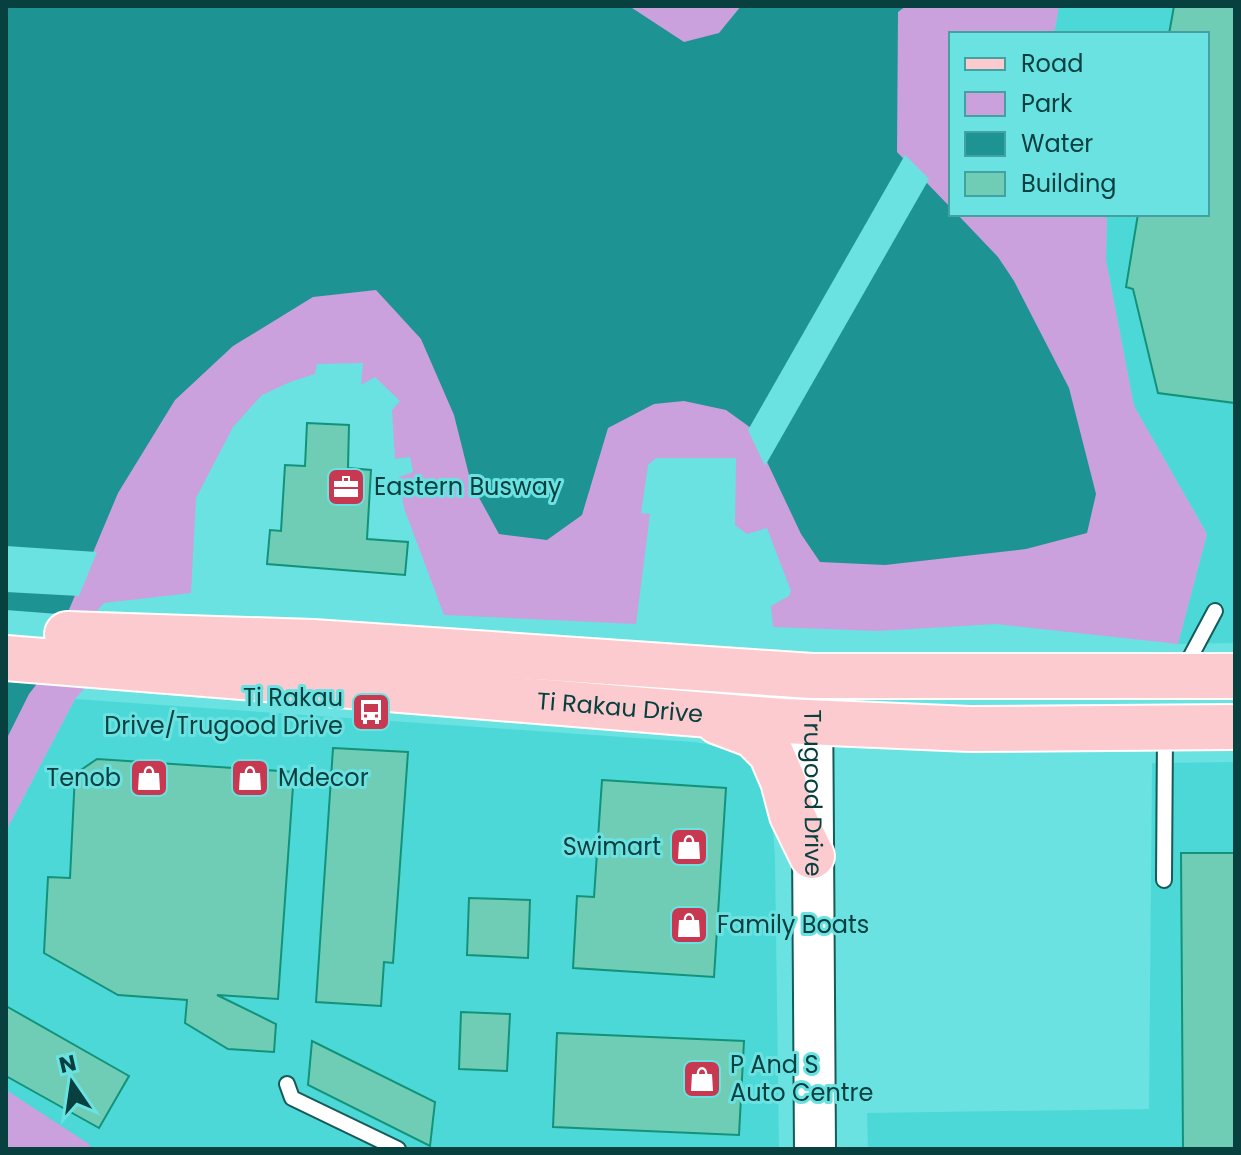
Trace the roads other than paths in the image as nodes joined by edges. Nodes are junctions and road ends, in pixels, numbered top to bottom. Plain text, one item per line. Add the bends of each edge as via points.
1 (1215, 611) dead end
2 (6, 630) edge
3 (90, 649) junction
4 (6, 658) edge
5 (812, 676) junction
6 (1235, 676) edge
7 (1180, 677) junction
8 (704, 716) junction
9 (812, 723) junction
10 (1165, 727) junction
11 (1235, 727) edge
12 (812, 856) junction
13 (1164, 880) dead end
14 (287, 1084) dead end
15 (398, 1149) edge
16 (815, 1149) edge

1 - 7 lane
2 - 3 main road, Ti Rakau Drive
3 - 4 main road, Ti Rakau Drive
3 - 5 main road, Ti Rakau Drive via 313,642
3 - 8 main road, Ti Rakau Drive via 317,685
5 - 7 main road, Ti Rakau Drive
5 - 9 main road, Trugood Drive
6 - 7 main road, Ti Rakau Drive
8 - 9 main road, Ti Rakau Drive
8 - 12 main road via 753,735 771,753
9 - 10 main road, Ti Rakau Drive via 970,729
9 - 12 main road, Trugood Drive
10 - 11 main road, Ti Rakau Drive
10 - 13 lane
12 - 16 main road, Trugood Drive
14 - 15 lane via 292,1098

